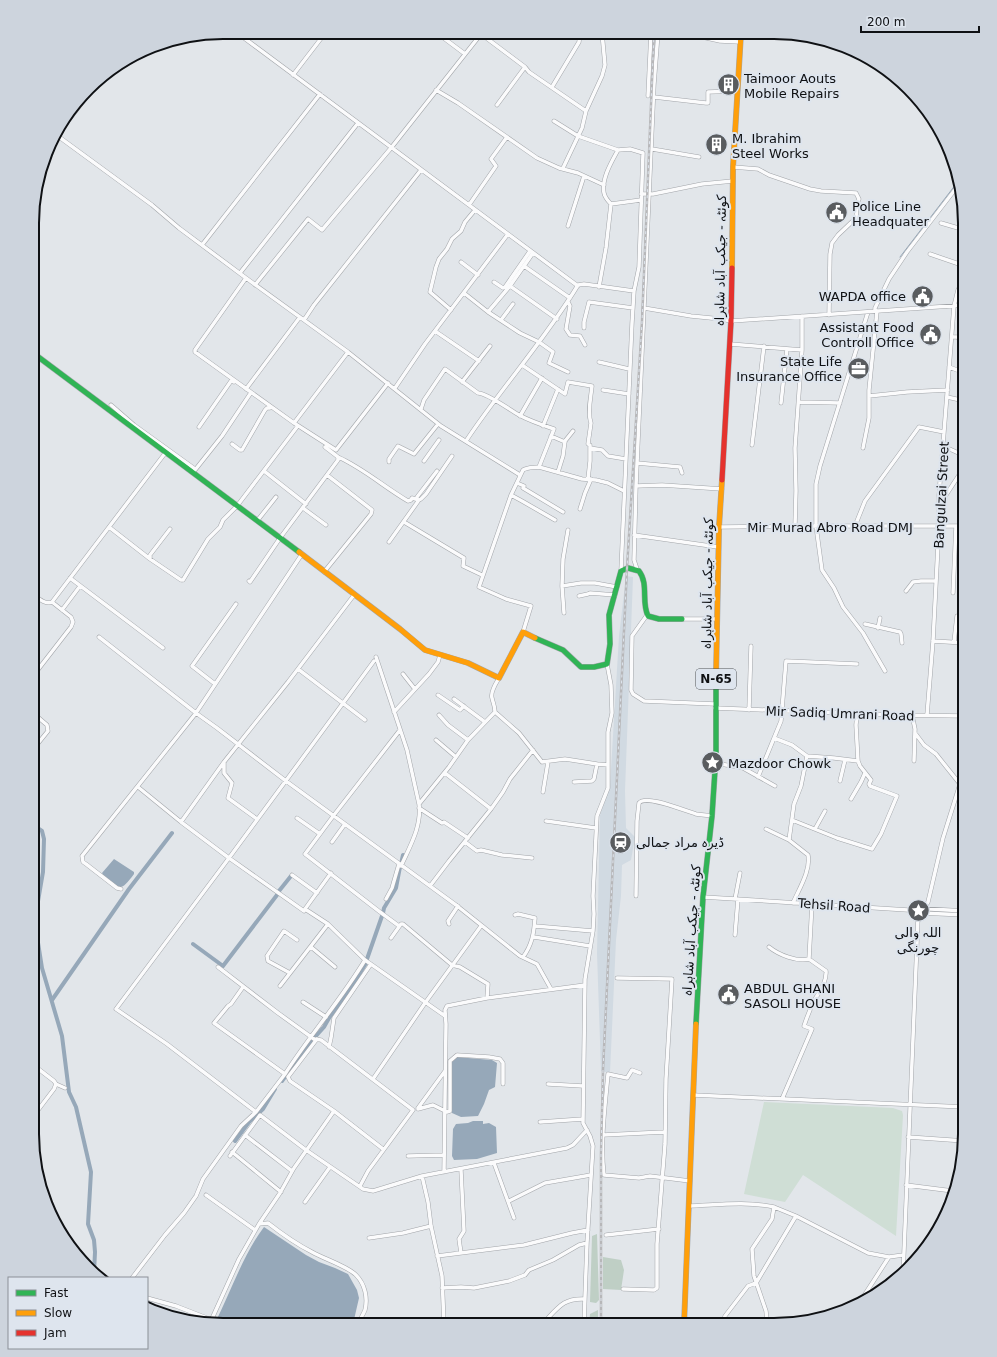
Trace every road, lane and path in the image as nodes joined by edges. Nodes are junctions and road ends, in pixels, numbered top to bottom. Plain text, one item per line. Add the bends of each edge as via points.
1 (246, 39) edge
2 (320, 39) edge
3 (445, 39) edge
4 (478, 39) edge
5 (489, 39) edge
6 (579, 39) edge
7 (603, 39) edge
8 (651, 39) edge
9 (658, 39) edge
10 (711, 39) edge
11 (740, 39) edge
12 (740, 42) junction
13 (465, 54) junction
14 (525, 67) junction
15 (293, 74) junction
16 (552, 87) junction
17 (436, 90) junction
18 (738, 91) junction
19 (320, 94) junction
20 (648, 96) dead end
21 (654, 97) junction
22 (497, 104) dead end
23 (586, 111) junction
24 (554, 120) dead end
25 (358, 123) junction
26 (578, 136) junction
27 (507, 137) junction
28 (60, 139) edge
29 (391, 148) junction
30 (652, 148) junction
31 (618, 150) junction
32 (699, 157) dead end
33 (563, 168) junction
34 (733, 168) junction
35 (421, 170) junction
36 (584, 176) junction
37 (733, 181) junction
38 (604, 185) junction
39 (955, 190) edge
40 (641, 194) junction
41 (650, 194) junction
42 (641, 200) junction
43 (611, 204) junction
44 (469, 205) junction
45 (475, 210) junction
46 (941, 223) dead end
47 (568, 226) dead end
48 (958, 228) edge
49 (508, 234) junction
50 (202, 245) junction
51 (532, 252) junction
52 (930, 254) dead end
53 (461, 262) dead end
54 (958, 264) edge
55 (524, 266) junction
56 (240, 274) junction
57 (478, 275) junction
58 (246, 278) junction
59 (494, 282) dead end
60 (255, 285) junction
61 (510, 286) junction
62 (578, 286) junction
63 (599, 287) junction
64 (958, 290) edge
65 (634, 291) junction
66 (464, 293) junction
67 (569, 300) junction
68 (513, 304) dead end
69 (954, 306) junction
70 (958, 306) edge
71 (633, 308) junction
72 (644, 308) junction
73 (451, 310) junction
74 (876, 311) junction
75 (488, 312) junction
76 (868, 312) junction
77 (829, 315) junction
78 (802, 316) junction
79 (300, 317) junction
80 (556, 319) junction
81 (304, 320) junction
82 (501, 320) junction
83 (731, 321) junction
84 (584, 328) dead end
85 (435, 331) junction
86 (952, 337) junction
87 (958, 338) edge
88 (540, 342) junction
89 (730, 344) junction
90 (490, 346) dead end
91 (585, 346) dead end
92 (764, 346) junction
93 (787, 349) junction
94 (802, 350) junction
95 (348, 352) junction
96 (39, 357) edge
97 (479, 361) junction
98 (599, 362) dead end
99 (522, 365) junction
100 (949, 367) junction
101 (630, 368) junction
102 (958, 370) edge
103 (568, 372) dead end
104 (542, 378) junction
105 (462, 382) junction
106 (388, 383) junction
107 (395, 388) junction
108 (246, 389) junction
109 (558, 389) junction
110 (603, 390) dead end
111 (948, 390) junction
112 (250, 394) junction
113 (629, 394) junction
114 (869, 396) junction
115 (947, 396) junction
116 (958, 398) edge
117 (495, 401) junction
118 (799, 402) junction
119 (781, 403) dead end
120 (840, 403) junction
121 (111, 405) dead end
122 (270, 408) junction
123 (421, 409) junction
124 (520, 416) junction
125 (294, 423) junction
126 (438, 424) junction
127 (543, 426) junction
128 (297, 427) junction
129 (199, 428) dead end
130 (573, 432) dead end
131 (944, 432) junction
132 (552, 436) junction
133 (439, 440) dead end
134 (466, 441) junction
135 (565, 442) junction
136 (232, 444) dead end
137 (752, 445) dead end
138 (943, 446) junction
139 (590, 448) junction
140 (863, 448) dead end
141 (166, 452) junction
142 (958, 452) edge
143 (452, 456) dead end
144 (338, 457) junction
145 (626, 459) junction
146 (424, 461) dead end
147 (389, 462) dead end
148 (637, 462) junction
149 (539, 467) junction
150 (436, 470) dead end
151 (194, 471) junction
152 (264, 471) junction
153 (558, 472) junction
154 (682, 472) dead end
155 (327, 475) junction
156 (520, 475) junction
157 (958, 477) edge
158 (590, 479) junction
159 (517, 483) junction
160 (636, 486) junction
161 (722, 489) junction
162 (624, 491) junction
163 (511, 495) junction
164 (276, 497) dead end
165 (418, 500) junction
166 (939, 502) junction
167 (306, 504) junction
168 (237, 506) junction
169 (303, 508) junction
170 (580, 509) dead end
171 (563, 512) dead end
172 (555, 520) dead end
173 (257, 521) junction
174 (404, 522) junction
175 (109, 526) junction
176 (326, 526) dead end
177 (795, 526) junction
178 (816, 526) junction
179 (855, 526) junction
180 (939, 526) junction
181 (956, 526) joint
182 (719, 527) junction
183 (170, 529) dead end
184 (568, 530) dead end
185 (634, 535) junction
186 (280, 538) junction
187 (389, 542) dead end
188 (719, 547) junction
189 (302, 554) junction
190 (150, 559) junction
191 (637, 569) junction
192 (621, 571) junction
193 (324, 572) junction
194 (482, 575) junction
195 (70, 578) junction
196 (250, 581) dead end
197 (936, 581) junction
198 (80, 586) junction
199 (562, 586) junction
200 (617, 587) junction
201 (906, 591) dead end
202 (953, 594) dead end
203 (354, 595) junction
204 (615, 595) junction
205 (579, 596) dead end
206 (39, 598) edge
207 (52, 602) junction
208 (236, 604) dead end
209 (62, 610) junction
210 (564, 613) dead end
211 (647, 615) junction
212 (957, 616) dead end
213 (880, 618) dead end
214 (682, 619) joint
215 (718, 619) junction
216 (865, 624) dead end
217 (878, 628) junction
218 (522, 632) junction
219 (99, 637) dead end
220 (933, 641) junction
221 (954, 642) junction
222 (958, 642) edge
223 (902, 643) dead end
224 (751, 646) dead end
225 (162, 648) dead end
226 (440, 655) junction
227 (607, 664) junction
228 (857, 664) dead end
229 (39, 668) edge
230 (298, 669) junction
231 (885, 671) dead end
232 (403, 674) dead end
233 (499, 678) junction
234 (215, 684) junction
235 (414, 688) junction
236 (438, 695) dead end
237 (454, 700) dead end
238 (343, 703) junction
239 (464, 706) junction
240 (715, 706) junction
241 (749, 710) junction
242 (781, 711) junction
243 (394, 712) junction
244 (494, 712) junction
245 (196, 713) junction
246 (857, 714) junction
247 (439, 715) dead end
248 (912, 715) junction
249 (926, 715) junction
250 (958, 716) edge
251 (39, 719) edge
252 (365, 720) dead end
253 (485, 722) junction
254 (400, 730) junction
255 (915, 733) junction
256 (774, 738) junction
257 (436, 740) dead end
258 (468, 740) junction
259 (39, 742) edge
260 (239, 744) junction
261 (533, 750) junction
262 (807, 756) junction
263 (456, 757) junction
264 (845, 760) junction
265 (858, 761) junction
266 (914, 761) dead end
267 (224, 762) junction
268 (548, 762) junction
269 (715, 763) junction
270 (597, 764) junction
271 (608, 765) junction
272 (445, 773) junction
273 (865, 773) junction
274 (758, 777) junction
275 (286, 781) junction
276 (840, 781) dead end
277 (574, 782) dead end
278 (958, 782) edge
279 (775, 786) dead end
280 (138, 787) junction
281 (958, 790) edge
282 (543, 792) dead end
283 (850, 799) dead end
284 (419, 806) junction
285 (491, 809) junction
286 (825, 811) dead end
287 (334, 815) junction
288 (712, 816) junction
289 (297, 818) dead end
290 (257, 819) junction
291 (792, 820) junction
292 (546, 821) dead end
293 (181, 822) junction
294 (346, 824) junction
295 (596, 828) junction
296 (766, 829) dead end
297 (815, 829) junction
298 (320, 834) junction
299 (468, 838) junction
300 (789, 840) junction
301 (332, 842) dead end
302 (465, 842) junction
303 (229, 858) junction
304 (532, 858) dead end
305 (400, 865) junction
306 (331, 873) junction
307 (740, 873) dead end
308 (292, 875) dead end
309 (430, 886) junction
310 (121, 889) dead end
311 (316, 893) junction
312 (636, 896) dead end
313 (703, 896) junction
314 (386, 899) dead end
315 (737, 899) junction
316 (794, 903) junction
317 (812, 904) junction
318 (458, 906) junction
319 (305, 909) junction
320 (923, 909) junction
321 (915, 910) junction
322 (958, 911) edge
323 (922, 913) junction
324 (515, 915) dead end
325 (958, 915) edge
326 (918, 917) junction
327 (328, 924) junction
328 (449, 924) dead end
329 (399, 926) junction
330 (480, 926) junction
331 (535, 926) junction
332 (593, 931) junction
333 (735, 935) dead end
334 (534, 937) junction
335 (391, 938) dead end
336 (297, 940) dead end
337 (590, 946) junction
338 (311, 947) junction
339 (769, 947) dead end
340 (523, 957) junction
341 (809, 959) junction
342 (365, 960) junction
343 (372, 964) junction
344 (452, 965) junction
345 (218, 967) dead end
346 (336, 967) dead end
347 (290, 973) junction
348 (617, 978) dead end
349 (585, 984) junction
350 (280, 986) dead end
351 (243, 987) junction
352 (551, 989) junction
353 (487, 998) junction
354 (303, 1002) dead end
355 (425, 1003) junction
356 (445, 1016) junction
357 (326, 1018) junction
358 (310, 1036) junction
359 (317, 1039) junction
360 (329, 1047) junction
361 (39, 1069) edge
362 (445, 1071) junction
363 (640, 1073) dead end
364 (284, 1074) junction
365 (373, 1079) junction
366 (56, 1084) junction
367 (502, 1084) dead end
368 (548, 1084) dead end
369 (583, 1086) junction
370 (65, 1088) dead end
371 (693, 1094) junction
372 (782, 1099) junction
373 (909, 1104) junction
374 (958, 1107) edge
375 (39, 1108) edge
376 (418, 1109) junction
377 (413, 1110) junction
378 (334, 1111) junction
379 (445, 1111) junction
380 (256, 1112) junction
381 (583, 1119) junction
382 (540, 1122) dead end
383 (587, 1130) junction
384 (664, 1132) junction
385 (245, 1135) junction
386 (603, 1135) junction
387 (908, 1137) junction
388 (958, 1141) edge
389 (383, 1149) junction
390 (306, 1150) junction
391 (444, 1155) junction
392 (408, 1156) dead end
393 (494, 1163) junction
394 (330, 1167) junction
395 (461, 1170) junction
396 (292, 1171) junction
397 (444, 1172) junction
398 (591, 1175) junction
399 (422, 1176) junction
400 (662, 1178) junction
401 (690, 1181) junction
402 (906, 1185) junction
403 (360, 1186) junction
404 (949, 1190) edge
405 (281, 1192) junction
406 (206, 1195) dead end
407 (509, 1201) junction
408 (305, 1202) dead end
409 (689, 1206) junction
410 (774, 1207) junction
411 (796, 1216) junction
412 (514, 1218) dead end
413 (259, 1224) junction
414 (431, 1226) junction
415 (659, 1229) junction
416 (255, 1230) junction
417 (588, 1230) junction
418 (606, 1235) dead end
419 (369, 1238) dead end
420 (587, 1243) junction
421 (461, 1253) junction
422 (903, 1255) junction
423 (437, 1256) junction
424 (889, 1257) junction
425 (903, 1265) edge
426 (133, 1277) edge
427 (756, 1283) junction
428 (442, 1288) junction
429 (623, 1289) dead end
430 (866, 1293) edge
431 (148, 1298) edge
432 (585, 1299) junction
433 (197, 1316) edge
434 (213, 1318) edge
435 (361, 1318) edge
436 (444, 1318) edge
437 (548, 1318) dead end
438 (584, 1318) edge
439 (684, 1318) edge
440 (725, 1318) edge
441 (767, 1318) edge

1 - 15 street
2 - 15 street
3 - 13 street
4 - 13 street
5 - 14 street
6 - 16 street
7 - 23 street via 605,65
8 - 20 street
9 - 21 street
10 - 12 street
11 - 12 main road, کوئٹہ - جیکب آباد شاہراہ / N-65
12 - 18 main road, کوئٹہ - جیکب آباد شاہراہ / N-65
13 - 17 street
14 - 16 street
14 - 22 street
15 - 19 street
16 - 23 street
17 - 27 street
17 - 29 street
18 - 21 street via 708,92 708,103
18 - 34 main road, کوئٹہ - جیکب آباد شاہراہ / N-65
19 - 25 street
19 - 50 street
21 - 30 street
23 - 26 street
24 - 26 street
25 - 29 street
25 - 56 street
26 - 31 street
26 - 33 street
27 - 33 street via 537,158
27 - 44 street via 491,159 496,166
28 - 50 street via 152,204
29 - 35 street
29 - 60 street via 322,230 308,220
30 - 32 street
30 - 41 street
31 - 38 street
31 - 40 street via 630,149 643,153
33 - 36 street
34 - 37 main road, کوئٹہ - جیکب آباد شاہراہ / N-65
34 - 77 street via 758,169 769,175 821,191 856,194 859,199 856,218 834,239 830,254
35 - 44 street
35 - 81 street
36 - 38 street
36 - 47 street
37 - 41 street
37 - 83 main road, کوئٹہ - جیکب آباد شاہراہ / N-65
38 - 43 street via 603,192
39 - 74 street via 889,279 875,308
40 - 41 street
40 - 42 street
41 - 72 street
42 - 43 street
42 - 65 street via 639,267
43 - 63 street
44 - 45 street
45 - 49 street
45 - 73 street via 439,260 430,292
46 - 48 street
49 - 51 street
49 - 57 street
50 - 56 street
51 - 55 street
51 - 59 street via 505,287 500,287
51 - 62 street
52 - 54 street
53 - 57 street
55 - 61 street
55 - 67 street
56 - 58 street
57 - 66 street
58 - 60 street
58 - 108 street via 195,351
60 - 79 street
61 - 75 street
61 - 80 street
62 - 63 street via 584,284
62 - 67 street
63 - 65 street
64 - 69 street, Bangulzai Street
65 - 71 street
66 - 73 street
66 - 75 street
67 - 80 street
67 - 91 street via 566,329 570,335 580,336
68 - 82 street
69 - 70 street
69 - 74 street
69 - 86 street, Bangulzai Street
71 - 84 street via 589,302
71 - 101 street
72 - 83 street
72 - 148 street
73 - 85 street
74 - 76 street
74 - 114 street
75 - 82 street
76 - 77 street
76 - 120 street
77 - 78 street
78 - 83 street
78 - 94 street
79 - 81 street
79 - 108 street
80 - 88 street
81 - 95 street
82 - 88 street
83 - 89 main road, کوئٹہ - جیکب آباد شاہراہ / N-65
85 - 97 street
85 - 107 street
86 - 87 street
86 - 100 street, Bangulzai Street
88 - 99 street
88 - 103 street via 553,352 549,362
89 - 92 street
89 - 161 main road, کوئٹہ - جیکب آباد شاہراہ / N-65
90 - 97 street
92 - 93 street
92 - 137 street
93 - 94 street
93 - 119 street
94 - 118 street
95 - 106 street
95 - 125 street
96 - 141 main road
97 - 105 street
98 - 101 street
99 - 104 street
99 - 117 street
100 - 102 street
100 - 111 street, Bangulzai Street
101 - 113 street
104 - 109 street
104 - 124 street
105 - 117 street
105 - 123 street via 445,370 424,400
106 - 107 street
106 - 125 street via 336,450
107 - 123 street
108 - 125 street
109 - 127 street
109 - 139 street via 565,394 568,382 592,386 588,444
110 - 113 street
111 - 114 street
111 - 115 street, Bangulzai Street
112 - 122 street
112 - 129 street via 232,380
112 - 151 street via 222,436
113 - 145 street
114 - 140 street via 869,418
115 - 116 street
115 - 131 street, Bangulzai Street
117 - 124 street
117 - 134 street
118 - 120 street
118 - 177 street via 795,448
120 - 178 street via 816,484
121 - 151 street
122 - 128 street
122 - 136 street via 267,408 242,450
123 - 126 street
124 - 127 street
126 - 134 street
126 - 147 street via 414,454 398,446
127 - 132 street via 554,429
128 - 144 street
128 - 152 street
130 - 135 street
131 - 138 street, Bangulzai Street
131 - 179 street via 919,428 865,501
132 - 135 street
132 - 149 street
133 - 146 street
134 - 156 street
135 - 153 street
138 - 142 street
138 - 166 street, Bangulzai Street
139 - 145 street via 602,450 608,456
139 - 158 street
141 - 151 main road
141 - 175 street
143 - 165 street via 426,494
144 - 155 street
144 - 165 street via 408,501 412,498
145 - 162 street
148 - 154 street via 680,467
148 - 160 street
149 - 153 street
149 - 156 street via 526,468
150 - 165 street via 417,497
151 - 168 main road
152 - 167 street
152 - 168 street
153 - 158 street
155 - 167 street
155 - 193 street via 372,510
156 - 159 street
157 - 166 street
158 - 162 street via 608,483
158 - 170 street
159 - 163 street
159 - 171 street
160 - 161 street
160 - 185 street
161 - 182 main road, کوئٹہ - جیکب آباد شاہراہ / N-65
162 - 192 street
163 - 172 street
163 - 194 street
164 - 173 street
165 - 174 street
166 - 180 street, Bangulzai Street
167 - 169 street
168 - 173 main road
168 - 190 street via 208,539 183,580
169 - 176 street
169 - 186 street
173 - 186 main road
174 - 187 street
174 - 194 street via 464,558 463,566
175 - 190 street
175 - 195 street
177 - 178 street, Mir Murad Abro Road DMJ
177 - 182 street, Mir Murad Abro Road DMJ
178 - 179 street, Mir Murad Abro Road DMJ
178 - 231 street via 822,570
179 - 180 street, Mir Murad Abro Road DMJ
180 - 181 street, Mir Murad Abro Road DMJ
180 - 197 street, Bangulzai Street
181 - 202 street
182 - 188 main road, کوئٹہ - جیکب آباد شاہراہ / N-65
183 - 190 street via 150,555
184 - 199 street
185 - 188 street
185 - 191 street via 634,560
186 - 189 main road
186 - 196 street
188 - 215 main road, کوئٹہ - جیکب آباد شاہراہ / N-65
189 - 193 main road
189 - 234 street
191 - 192 main road via 627,568
191 - 211 main road via 644,578
192 - 200 main road
193 - 203 main road
194 - 218 street via 479,587 506,599 531,606
195 - 198 street
195 - 207 street
197 - 201 street via 913,582
197 - 220 street, Bangulzai Street
198 - 209 street
198 - 225 street
199 - 200 street via 595,583
199 - 210 street
200 - 204 main road
203 - 226 main road via 425,650
203 - 230 street
204 - 205 street via 590,593
204 - 227 main road via 608,620 610,644
206 - 207 street via 44,602
207 - 209 street
208 - 234 street via 192,666
209 - 229 street via 73,622
211 - 214 main road via 650,618
211 - 240 street, Mir Sadiq Umrani Road via 632,636 633,694 644,701
212 - 221 street
213 - 217 street
214 - 215 street
215 - 240 main road, کوئٹہ - جیکب آباد شاہراہ / N-65
216 - 217 street
217 - 223 street via 901,633
218 - 227 main road via 563,650 581,667
218 - 233 main road
219 - 245 street
220 - 221 street
220 - 249 street, Bangulzai Street
221 - 222 street
224 - 241 street
226 - 233 main road via 468,663
226 - 235 street via 429,674
227 - 271 street via 612,713 608,732
228 - 242 street via 786,661
230 - 238 street
230 - 260 street
232 - 235 street
233 - 244 street via 491,694
234 - 245 street
235 - 243 street
236 - 239 street via 460,710
237 - 239 street
238 - 243 street via 375,659
238 - 252 street
238 - 275 street
239 - 253 street
240 - 241 street, Mir Sadiq Umrani Road
240 - 269 main road, کوئٹہ - جیکب آباد شاہراہ / N-65
241 - 242 street, Mir Sadiq Umrani Road
242 - 246 street, Mir Sadiq Umrani Road
242 - 256 street via 781,721
243 - 254 street
244 - 253 street
244 - 261 street via 519,733
245 - 260 street
245 - 280 street
246 - 248 street, Mir Sadiq Umrani Road
246 - 265 street
247 - 258 street
248 - 249 street, Mir Sadiq Umrani Road
248 - 255 street
249 - 250 street, Mir Sadiq Umrani Road
251 - 259 street via 49,728
253 - 258 street
254 - 284 street
254 - 287 street
255 - 266 street
255 - 278 street
256 - 262 street via 792,745
256 - 274 street
257 - 263 street
258 - 263 street
260 - 267 street
260 - 275 street
261 - 268 street via 542,762
261 - 285 street
262 - 264 street
262 - 291 street
263 - 272 street
264 - 265 street
264 - 276 street
265 - 273 street
267 - 290 street via 224,773 232,783 228,798
267 - 293 street
268 - 270 street via 565,759
268 - 282 street
269 - 274 street via 743,768
269 - 288 main road, کوئٹہ - جیکب آباد شاہراہ / N-65
270 - 271 street
270 - 277 street via 592,781
271 - 295 street via 608,788 597,816
272 - 284 street
272 - 285 street
273 - 283 street
273 - 297 street via 871,780 870,786 897,796 872,849
274 - 279 street
275 - 287 street
275 - 290 street
280 - 293 street
280 - 310 street via 82,856 83,862
281 - 320 street via 943,838 928,902
284 - 299 street
284 - 305 street via 420,816 416,832
285 - 299 street
286 - 297 street
287 - 294 street
287 - 298 street
288 - 312 street via 656,802 640,801 637,821
288 - 313 main road, کوئٹہ - جیکب آباد شاہراہ / N-65
289 - 298 street
290 - 303 street
291 - 297 street
291 - 300 street
292 - 295 street
293 - 303 street
294 - 301 street
294 - 305 street
295 - 332 street
296 - 300 street
298 - 306 street via 305,854
299 - 302 street
300 - 316 street via 804,850 809,860
302 - 304 street via 477,851
302 - 309 street
303 - 319 street via 304,911
303 - 380 street via 116,1009 173,1048
305 - 309 street
305 - 314 street
306 - 311 street
306 - 329 street
307 - 315 street
308 - 311 street
309 - 318 street
311 - 319 street
313 - 315 street, Tehsil Road
313 - 371 main road, کوئٹہ - جیکب آباد شاہراہ / N-65
315 - 316 street, Tehsil Road
315 - 333 street
316 - 317 street, Tehsil Road
317 - 321 street, Tehsil Road
317 - 341 street
318 - 328 street via 448,921
318 - 330 street
319 - 327 street
320 - 321 street
320 - 322 street
320 - 323 street
321 - 323 street
321 - 326 street
323 - 325 street
323 - 326 street
324 - 331 street via 535,918
326 - 373 street
327 - 338 street
327 - 342 street
329 - 335 street
329 - 344 street via 403,924
330 - 340 street
330 - 344 street
331 - 332 street
331 - 334 street
332 - 337 street
334 - 337 street
334 - 340 street
336 - 347 street via 284,931 266,956 268,961
337 - 349 street
338 - 346 street
338 - 347 street
339 - 341 street via 794,958
340 - 352 street via 537,964
341 - 372 street via 826,971 826,974 804,1026 812,1029
342 - 343 street
342 - 357 street
343 - 355 street
343 - 360 street via 334,1018
344 - 353 street via 488,984
344 - 355 street
345 - 351 street
347 - 350 street
348 - 384 street via 672,979
349 - 352 street
349 - 369 street
351 - 358 street
351 - 364 street via 214,1023
352 - 353 street
353 - 356 street via 447,1006
354 - 357 street
355 - 356 street
355 - 365 street
356 - 362 street
357 - 358 street
358 - 359 street
358 - 364 street
359 - 360 street
359 - 378 street via 288,1077
360 - 365 street
361 - 366 street
362 - 376 street
362 - 379 street
363 - 386 street via 632,1070 628,1078 608,1074
364 - 380 street
365 - 377 street
366 - 370 street
366 - 375 street
367 - 379 street via 503,1063 500,1059 489,1056 457,1056 450,1061 450,1111
368 - 369 street
369 - 381 street
371 - 372 street
371 - 401 main road, کوئٹہ - جیکب آباد شاہراہ / N-65
372 - 373 street
373 - 374 street
373 - 387 street
376 - 377 street
376 - 379 street via 433,1105
377 - 389 street
378 - 389 street
378 - 390 street
379 - 391 street
380 - 426 street via 241,1126 203,1179 196,1196 184,1213
381 - 382 street
381 - 383 street
383 - 393 street via 567,1148
383 - 398 street via 593,1146
384 - 386 street
384 - 400 street
385 - 390 street via 260,1115
385 - 396 street
385 - 405 street via 231,1154
386 - 400 street via 604,1175
387 - 388 street
387 - 402 street
389 - 403 street
390 - 394 street
390 - 396 street
391 - 392 street
391 - 397 street
393 - 395 street
393 - 407 street
394 - 403 street
394 - 408 street
395 - 397 street
395 - 421 street via 464,1231 459,1239
396 - 405 street
397 - 399 street
398 - 407 street via 546,1183
398 - 417 street
399 - 403 street via 373,1191
399 - 414 street
400 - 401 street
400 - 415 street
401 - 409 main road, کوئٹہ - جیکب آباد شاہراہ / N-65
402 - 404 street
402 - 422 street
405 - 413 street
406 - 416 street
407 - 412 street
409 - 410 street via 740,1203
409 - 439 main road, کوئٹہ - جیکب آباد شاہراہ / N-65
410 - 411 street
410 - 427 street via 772,1219 752,1249
411 - 424 street via 868,1252
411 - 427 street
413 - 416 street
413 - 435 street via 268,1223 288,1238 356,1275 366,1297 365,1310
414 - 419 street
414 - 423 street
415 - 418 street
415 - 429 street via 657,1288
416 - 434 street
417 - 420 street
417 - 421 street via 524,1245
420 - 428 street via 510,1281 474,1288
420 - 432 street
421 - 423 street
422 - 424 street
422 - 425 street
423 - 428 street
424 - 430 street
427 - 440 street via 748,1286
427 - 441 street
428 - 436 street
431 - 433 street via 176,1306
432 - 437 street via 574,1298 564,1302
432 - 438 street

